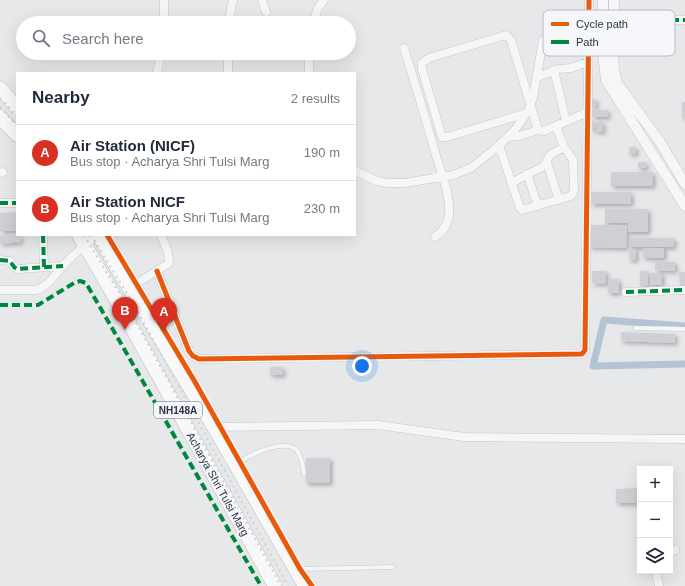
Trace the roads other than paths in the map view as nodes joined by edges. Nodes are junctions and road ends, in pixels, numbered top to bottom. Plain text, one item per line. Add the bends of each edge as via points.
1 (164, 0) edge
2 (233, 0) edge
3 (262, 0) edge
4 (589, 0) edge
5 (614, 0) edge
6 (321, 1) edge
7 (589, 10) edge
8 (614, 10) edge
9 (266, 12) dead end
10 (164, 16) edge
11 (230, 16) edge
12 (315, 16) edge
13 (543, 40) edge
14 (404, 48) dead end
15 (588, 56) edge
16 (603, 56) edge
17 (613, 56) edge
18 (160, 60) edge
19 (228, 60) edge
20 (309, 60) edge
21 (588, 62) junction
22 (554, 70) junction
23 (157, 72) edge
24 (228, 72) edge
25 (309, 72) edge
26 (536, 77) junction
27 (0, 88) edge
28 (16, 107) edge
29 (529, 109) junction
30 (588, 112) junction
31 (0, 117) edge
32 (566, 121) junction
33 (556, 126) junction
34 (538, 130) junction
35 (16, 134) edge
36 (508, 137) junction
37 (499, 145) junction
38 (564, 147) junction
39 (547, 163) junction
40 (356, 171) edge
41 (527, 174) junction
42 (443, 176) junction
43 (511, 183) junction
44 (685, 184) edge
45 (559, 200) junction
46 (0, 203) edge
47 (16, 203) edge
48 (538, 206) junction
49 (685, 206) edge
50 (43, 236) edge
51 (95, 236) edge
52 (99, 236) edge
53 (161, 236) edge
54 (435, 237) dead end
55 (82, 240) edge
56 (0, 260) edge
57 (63, 266) junction
58 (44, 267) junction
59 (157, 271) junction
60 (130, 288) junction
61 (0, 290) edge
62 (685, 290) edge
63 (626, 292) dead end
64 (635, 328) dead end
65 (685, 329) edge
66 (214, 427) junction
67 (685, 439) edge
68 (235, 465) junction
69 (304, 474) dead end
70 (393, 567) dead end
71 (295, 570) junction
72 (657, 574) edge
73 (275, 586) edge
74 (305, 586) edge
75 (659, 586) edge

1 - 10 street
2 - 11 street
3 - 9 street
4 - 7 street
5 - 8 street
6 - 12 street
13 - 26 street
14 - 42 street
15 - 21 street
16 - 49 street via 606,80
17 - 44 street via 617,83 660,142
18 - 23 street
19 - 24 street
20 - 25 street
21 - 22 street
21 - 30 street
22 - 26 street
22 - 32 street
26 - 29 street
27 - 28 highway
29 - 29 street via 442,137 422,64 429,58 506,34 511,40
29 - 34 street
29 - 36 street
30 - 32 street
30 - 59 street via 585,350 582,354 199,359 189,351
31 - 35 highway
32 - 33 street
33 - 34 street via 544,131
33 - 38 street
34 - 36 street
36 - 37 street
37 - 42 street via 471,168
37 - 43 street
38 - 39 street via 550,155
38 - 45 street via 573,160 574,191 572,196
39 - 41 street
39 - 45 street
40 - 42 street via 388,183 416,182
41 - 43 street
41 - 48 street
42 - 54 street via 449,215 445,227
43 - 48 street via 520,208 525,210
45 - 48 street
46 - 47 street
50 - 58 street
51 - 55 street
52 - 60 highway, NH148A
53 - 59 street via 170,258 167,265
55 - 57 street
55 - 73 highway, Acharya Shri Tulsi Marg / NH148A
56 - 58 street via 10,261 17,269
57 - 58 street
57 - 61 street via 42,288
59 - 60 street
60 - 66 highway, NH148A
62 - 63 street
64 - 65 lane
66 - 67 street via 378,425 473,437
66 - 68 highway, NH148A
68 - 69 lane via 267,448 290,447 301,457
68 - 71 highway, NH148A
70 - 71 lane
71 - 74 highway, NH148A
72 - 75 street

